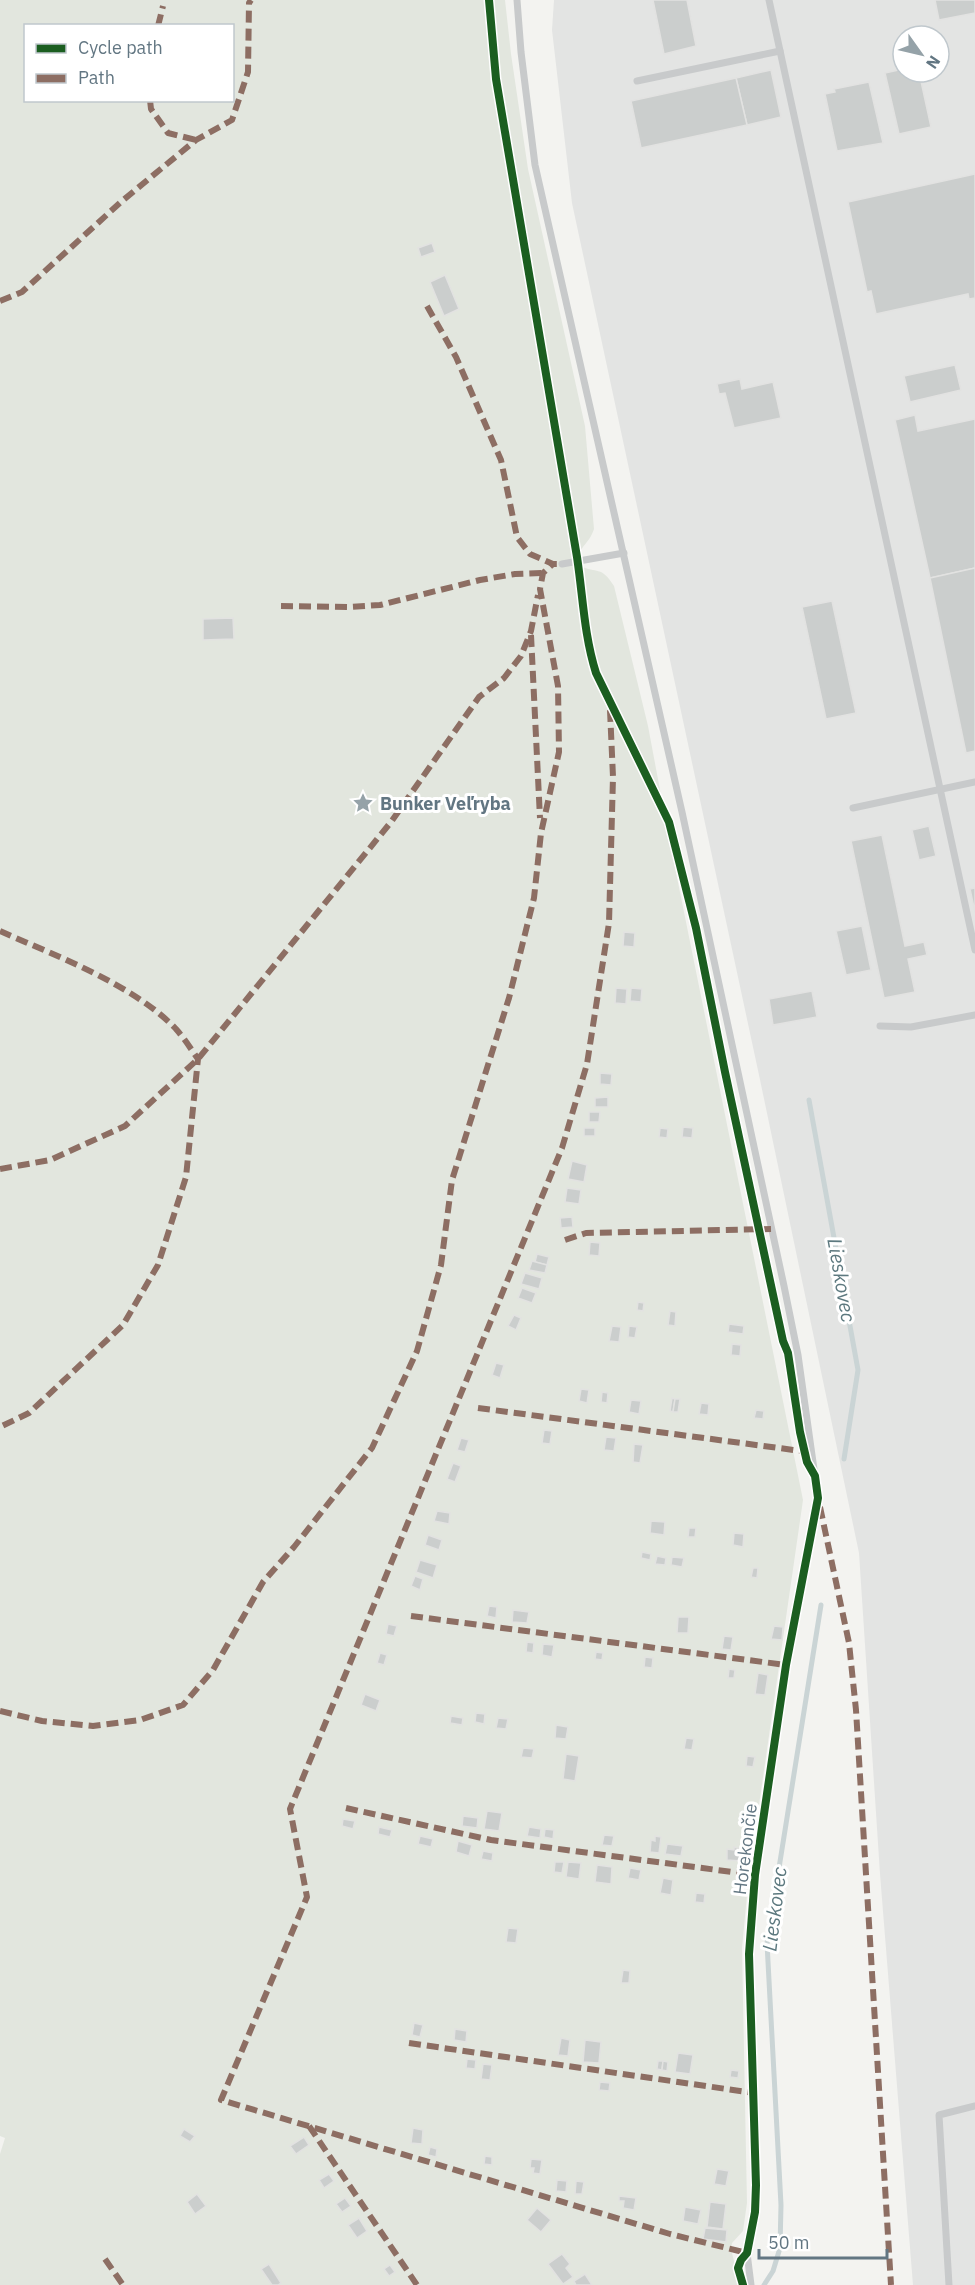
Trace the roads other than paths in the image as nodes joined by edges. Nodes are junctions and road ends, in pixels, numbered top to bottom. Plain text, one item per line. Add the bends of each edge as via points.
1 (517, 0) edge
2 (769, 0) edge
3 (780, 51) junction
4 (637, 81) dead end
5 (624, 553) junction
6 (562, 564) dead end
7 (975, 782) edge
8 (940, 789) junction
9 (853, 808) dead end
10 (975, 950) edge
11 (975, 1015) edge
12 (880, 1026) dead end
13 (975, 2106) edge
14 (751, 2285) edge
15 (949, 2285) edge

1 - 5 lane, Horekončie via 535,165
2 - 3 lane
3 - 4 lane
3 - 8 lane
5 - 6 lane
5 - 14 lane, Horekončie via 798,1354 818,1498 796,1603 755,1875 749,1954 756,2185 747,2253
7 - 8 lane
8 - 9 lane
8 - 10 lane
11 - 12 lane via 911,1027
13 - 15 lane via 939,2115

